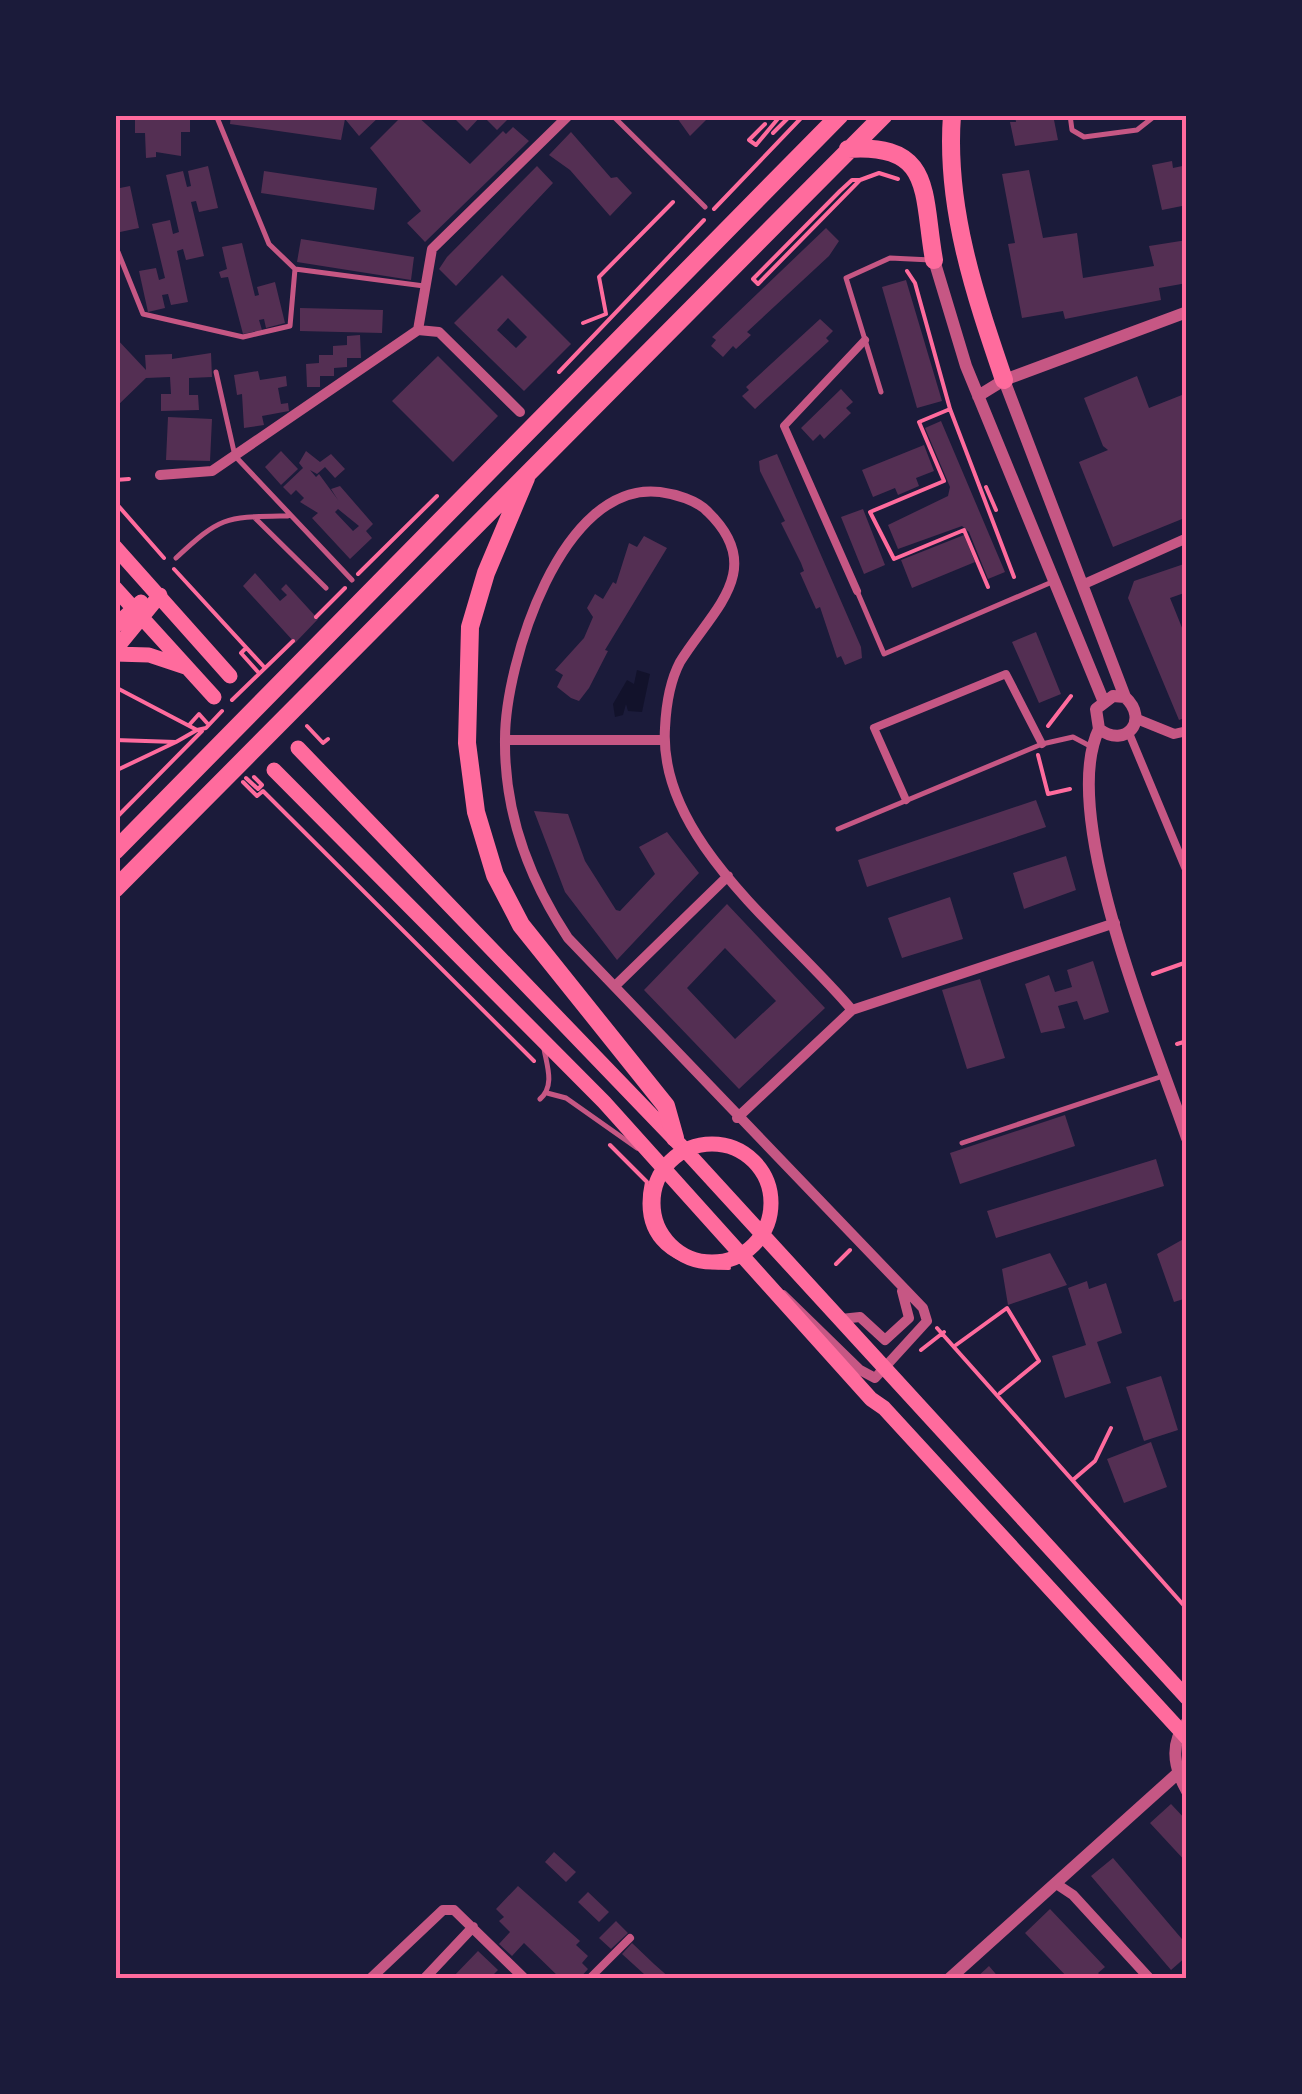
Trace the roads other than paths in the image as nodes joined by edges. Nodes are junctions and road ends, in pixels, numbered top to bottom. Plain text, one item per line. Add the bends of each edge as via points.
1 (216, 115) edge
2 (569, 115) edge
3 (612, 115) edge
4 (840, 115) edge
5 (884, 115) edge
6 (952, 115) edge
7 (1070, 115) edge
8 (1156, 115) edge
9 (848, 149) junction
10 (705, 207) dead end
11 (959, 216) junction
12 (927, 220) junction
13 (118, 252) dead end
14 (934, 260) junction
15 (295, 269) junction
16 (424, 286) junction
17 (1187, 312) edge
18 (418, 330) junction
19 (865, 340) junction
20 (216, 372) dead end
21 (1004, 380) junction
22 (881, 392) dead end
23 (978, 396) junction
24 (520, 412) dead end
25 (235, 456) junction
26 (530, 469) junction
27 (160, 475) dead end
28 (254, 516) junction
29 (290, 516) junction
30 (1187, 538) edge
31 (115, 547) edge
32 (176, 558) dead end
33 (352, 580) dead end
34 (1055, 580) junction
35 (1082, 585) junction
36 (115, 588) edge
37 (326, 588) dead end
38 (857, 591) joint
39 (158, 593) junction
40 (139, 611) junction
41 (115, 626) edge
42 (115, 652) edge
43 (189, 668) junction
44 (230, 676) dead end
45 (214, 698) dead end
46 (1125, 698) junction
47 (1103, 700) junction
48 (1138, 718) junction
49 (1098, 729) junction
50 (1187, 731) edge
51 (1128, 733) junction
52 (504, 740) junction
53 (664, 740) junction
54 (1043, 743) junction
55 (1090, 746) junction
56 (298, 748) dead end
57 (274, 770) dead end
58 (906, 800) junction
59 (838, 830) dead end
60 (115, 851) edge
61 (1187, 872) edge
62 (728, 876) junction
63 (115, 890) edge
64 (1114, 923) junction
65 (616, 986) junction
66 (852, 1010) junction
67 (541, 1036) junction
68 (1166, 1075) junction
69 (547, 1093) junction
70 (540, 1099) dead end
71 (737, 1118) junction
72 (1187, 1138) edge
73 (962, 1143) dead end
74 (680, 1144) junction
75 (660, 1163) junction
76 (762, 1234) junction
77 (742, 1254) junction
78 (763, 1280) junction
79 (902, 1290) junction
80 (841, 1319) junction
81 (886, 1368) junction
82 (1187, 1698) edge
83 (1185, 1730) edge
84 (1177, 1774) junction
85 (1187, 1791) edge
86 (1056, 1883) junction
87 (473, 1927) junction
88 (630, 1938) dead end
89 (370, 1979) edge
90 (424, 1979) edge
91 (525, 1979) edge
92 (590, 1979) edge
93 (949, 1979) edge
94 (1150, 1979) edge

1 - 15 lane via 269,244
2 - 16 street via 432,249
3 - 10 lane
4 - 60 highway
5 - 9 highway
6 - 11 highway
7 - 8 lane via 1072,130 1084,137 1136,130
9 - 12 highway via 883,146 905,156 920,177
9 - 26 highway
11 - 12 highway
11 - 21 highway via 968,268
12 - 14 highway
13 - 15 lane via 143,314 236,337 290,326
14 - 19 lane via 890,258 846,278
14 - 23 street
15 - 16 lane
16 - 18 street
17 - 21 street
18 - 24 street via 440,332
18 - 25 street
19 - 22 lane
19 - 38 street via 784,426
20 - 25 lane
21 - 23 street
21 - 35 street
23 - 34 street
25 - 27 street via 212,470
25 - 29 lane
26 - 63 highway
26 - 74 highway via 470,627 467,743 476,812 495,875 521,924 666,1106
28 - 29 lane
28 - 32 lane via 214,523
28 - 37 lane
29 - 33 lane
30 - 35 street
31 - 39 main road
34 - 38 lane via 884,654
34 - 47 street
35 - 46 street
36 - 40 main road
39 - 40 main road
39 - 44 main road
40 - 41 main road
40 - 42 main road
40 - 43 main road
42 - 43 main road
43 - 45 main road
46 - 47 street
46 - 48 street
47 - 49 street via 1096,709
48 - 50 street via 1174,734
48 - 51 street
49 - 51 street via 1109,737
49 - 55 street
51 - 61 street
52 - 53 street
52 - 53 street via 519,642 548,576 580,531 618,498 653,491 704,507 724,528 734,558 725,602 679,664
52 - 65 street via 526,864 568,938
53 - 62 street via 671,792
54 - 55 lane via 1073,738
54 - 58 lane
54 - 58 street via 1006,674 874,728
55 - 64 street via 1089,812
56 - 74 main road
57 - 67 main road
58 - 59 lane
62 - 65 street
62 - 66 street
64 - 66 street
64 - 68 street
65 - 71 street
66 - 71 street
67 - 69 lane
67 - 75 main road
68 - 72 street
68 - 73 lane
69 - 70 lane
69 - 75 lane via 566,1098
71 - 79 street
74 - 75 main road
74 - 76 main road
74 - 76 main road via 720,1144 754,1162 771,1196
75 - 77 main road
75 - 77 main road via 653,1202 665,1238 696,1260
76 - 77 main road
76 - 80 main road
77 - 78 main road
78 - 81 street via 799,1306 860,1370 875,1378
78 - 83 main road
79 - 80 street via 910,1318 885,1340 860,1317
79 - 81 street via 923,1308 927,1322
80 - 81 main road
81 - 82 main road
83 - 84 street via 1174,1752
84 - 85 street
84 - 86 street
86 - 93 street
86 - 94 street
87 - 89 street via 454,1910 442,1910
87 - 90 street
87 - 91 street
88 - 92 street

